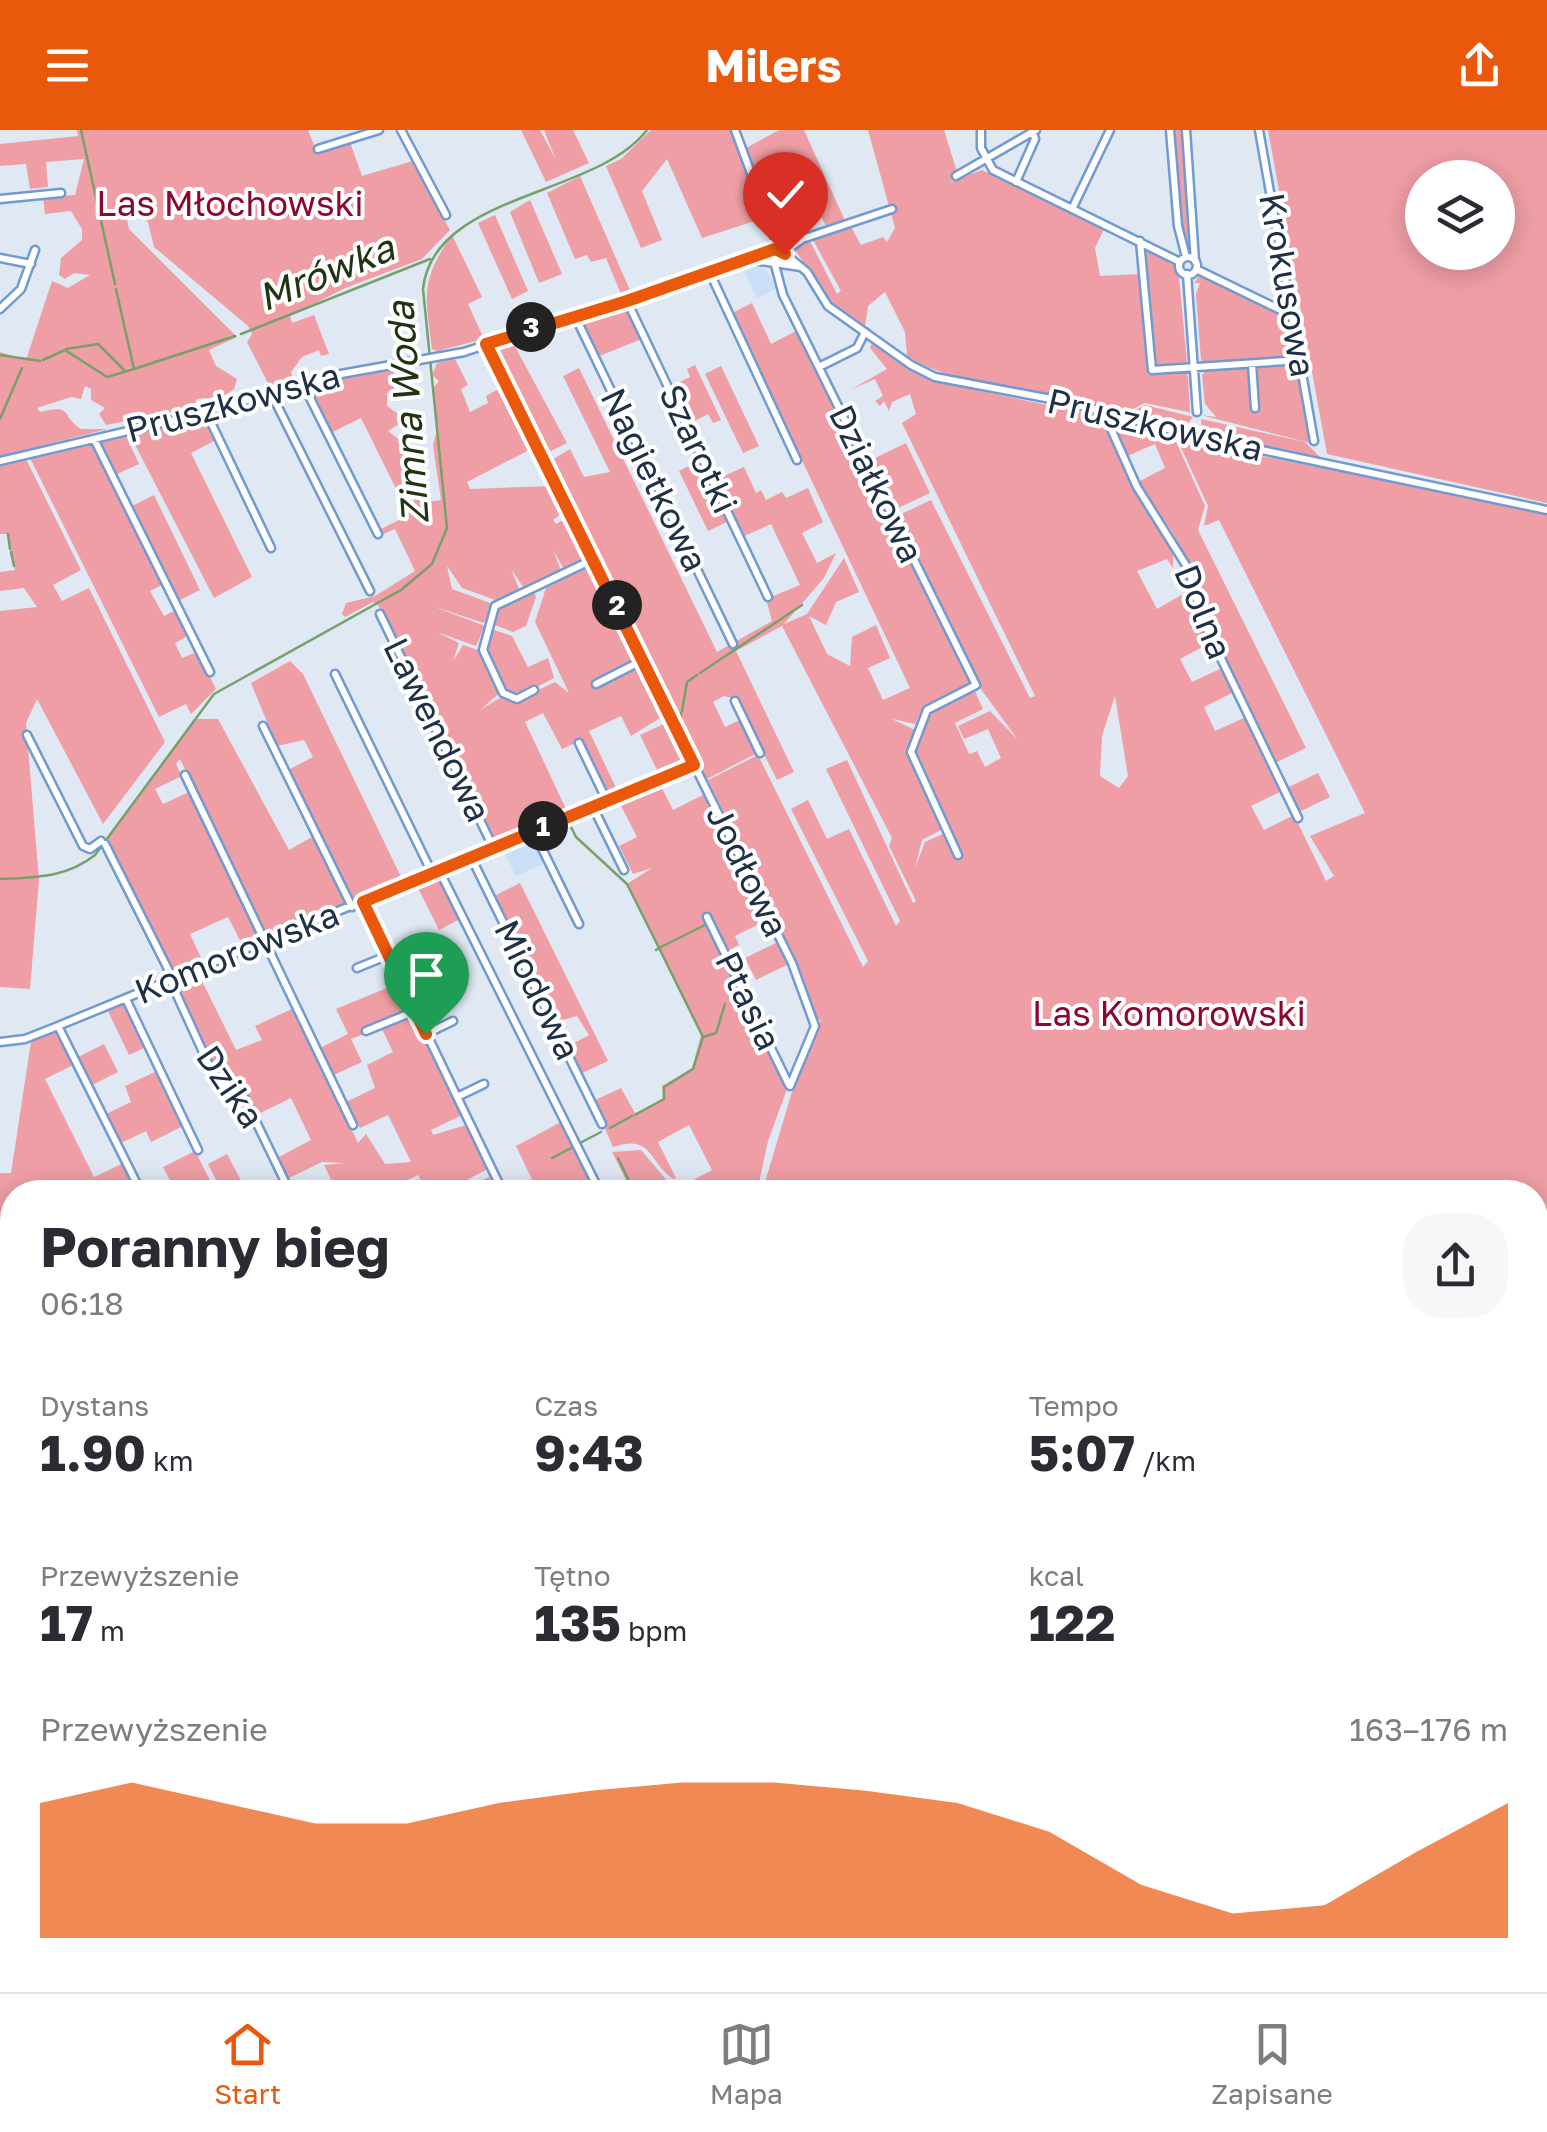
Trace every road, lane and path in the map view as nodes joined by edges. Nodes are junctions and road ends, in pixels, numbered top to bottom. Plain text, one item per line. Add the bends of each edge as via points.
1 (401, 130) edge
2 (736, 130) edge
3 (981, 130) edge
4 (1110, 130) edge
5 (1170, 130) edge
6 (1186, 130) edge
7 (1259, 130) edge
8 (373, 131) edge
9 (1034, 131) edge
10 (318, 149) dead end
11 (986, 159) junction
12 (956, 176) dead end
13 (1016, 182) junction
14 (61, 193) dead end
15 (0, 199) edge
16 (1072, 208) junction
17 (892, 209) dead end
18 (446, 215) dead end
19 (1140, 241) junction
20 (35, 250) dead end
21 (778, 257) junction
22 (0, 258) edge
23 (1183, 259) junction
24 (30, 264) junction
25 (1196, 265) junction
26 (710, 273) junction
27 (1186, 274) junction
28 (627, 301) junction
29 (0, 309) edge
30 (575, 316) junction
31 (1292, 316) junction
32 (864, 332) junction
33 (486, 344) junction
34 (1300, 360) junction
35 (1252, 364) junction
36 (818, 367) junction
37 (1195, 369) junction
38 (303, 384) junction
39 (271, 393) junction
40 (1255, 408) dead end
41 (1103, 411) junction
42 (206, 412) junction
43 (1197, 412) dead end
44 (94, 439) junction
45 (1314, 441) dead end
46 (797, 460) dead end
47 (0, 461) edge
48 (1547, 510) edge
49 (378, 534) dead end
50 (271, 548) dead end
51 (594, 560) junction
52 (370, 592) dead end
53 (768, 597) dead end
54 (380, 614) dead end
55 (733, 644) dead end
56 (644, 660) junction
57 (210, 672) dead end
58 (335, 674) dead end
59 (596, 684) dead end
60 (534, 690) dead end
61 (735, 701) dead end
62 (264, 726) dead end
63 (27, 735) dead end
64 (579, 743) dead end
65 (760, 753) dead end
66 (694, 765) junction
67 (185, 775) dead end
68 (607, 802) junction
69 (593, 807) junction
70 (1298, 818) dead end
71 (532, 830) junction
72 (494, 847) junction
73 (958, 854) dead end
74 (471, 856) junction
75 (624, 870) dead end
76 (436, 871) junction
77 (363, 902) junction
78 (352, 906) junction
79 (707, 917) dead end
80 (579, 924) dead end
81 (265, 942) junction
82 (389, 955) junction
83 (356, 968) dead end
84 (171, 980) junction
85 (126, 999) junction
86 (415, 1011) junction
87 (453, 1021) dead end
88 (58, 1026) junction
89 (366, 1031) dead end
90 (426, 1034) junction
91 (0, 1042) edge
92 (484, 1084) dead end
93 (790, 1086) joint
94 (457, 1097) junction
95 (353, 1124) dead end
96 (602, 1124) dead end
97 (198, 1150) dead end
98 (136, 1180) edge
99 (284, 1180) edge
100 (496, 1180) edge
101 (594, 1180) edge

1 - 18 street
2 - 21 street, Działkowa
3 - 11 street
4 - 16 street
5 - 23 street
6 - 25 street
7 - 31 street, Krokusowa
8 - 10 street
9 - 11 street
9 - 13 street
11 - 12 street
11 - 13 street via 992,170
13 - 16 street
14 - 15 street
16 - 19 street
17 - 21 street via 802,239
19 - 23 street
19 - 37 street via 1150,367
20 - 24 street
21 - 26 street, Pruszkowska
21 - 32 street, Pruszkowska via 801,266 826,305
21 - 36 street, Działkowa via 780,282
22 - 24 street
23 - 25 street
23 - 27 street via 1180,270
24 - 29 street via 21,290
25 - 27 street
25 - 31 street
26 - 28 street, Pruszkowska
26 - 46 street
27 - 37 street
28 - 30 street, Pruszkowska
28 - 53 street, Szarotki
30 - 33 street, Pruszkowska
30 - 55 street, Nagietkowa
31 - 34 street, Krokusowa
32 - 36 street via 857,348
32 - 41 street, Pruszkowska via 935,376
33 - 38 street, Pruszkowska
33 - 51 street, Jodłowa
34 - 35 street
34 - 45 street, Krokusowa
35 - 37 street
35 - 40 street
36 - 73 street, Działkowa via 976,685 927,710 911,754
37 - 43 street
38 - 39 street, Pruszkowska
38 - 49 street
39 - 42 street, Pruszkowska
39 - 52 street
41 - 48 street, Pruszkowska
41 - 70 street, Dolna via 1137,487 1189,570 1201,616
42 - 44 street, Pruszkowska
42 - 50 street
44 - 47 street, Pruszkowska
44 - 57 street
51 - 56 street, Jodłowa
51 - 60 street via 495,606 482,646 496,678 516,699
54 - 72 street, Lawendowa
56 - 59 street
56 - 66 street, Jodłowa
58 - 76 street
61 - 65 street
62 - 78 street
63 - 84 street, Dzika via 83,846 103,843
64 - 68 street
66 - 68 street, Komorowska
66 - 93 street, Jodłowa via 792,962 815,1026
67 - 81 street
68 - 69 street, Komorowska
69 - 71 street, Komorowska
69 - 75 street
71 - 72 street, Komorowska
71 - 80 street
72 - 74 street, Komorowska
74 - 76 street, Komorowska
74 - 96 street, Miodowa
76 - 77 street, Komorowska
76 - 101 street
77 - 78 street, Komorowska
77 - 82 street
78 - 81 street, Komorowska
79 - 93 street, Ptasia
81 - 84 street, Komorowska
81 - 95 street
82 - 83 street
82 - 86 street
84 - 85 street, Komorowska
84 - 99 street, Dzika via 214,1076 243,1095
85 - 88 street, Komorowska
85 - 97 street
86 - 89 street
86 - 90 street
87 - 90 street
88 - 91 street, Komorowska
88 - 98 street
90 - 94 street
92 - 94 street
94 - 100 street

